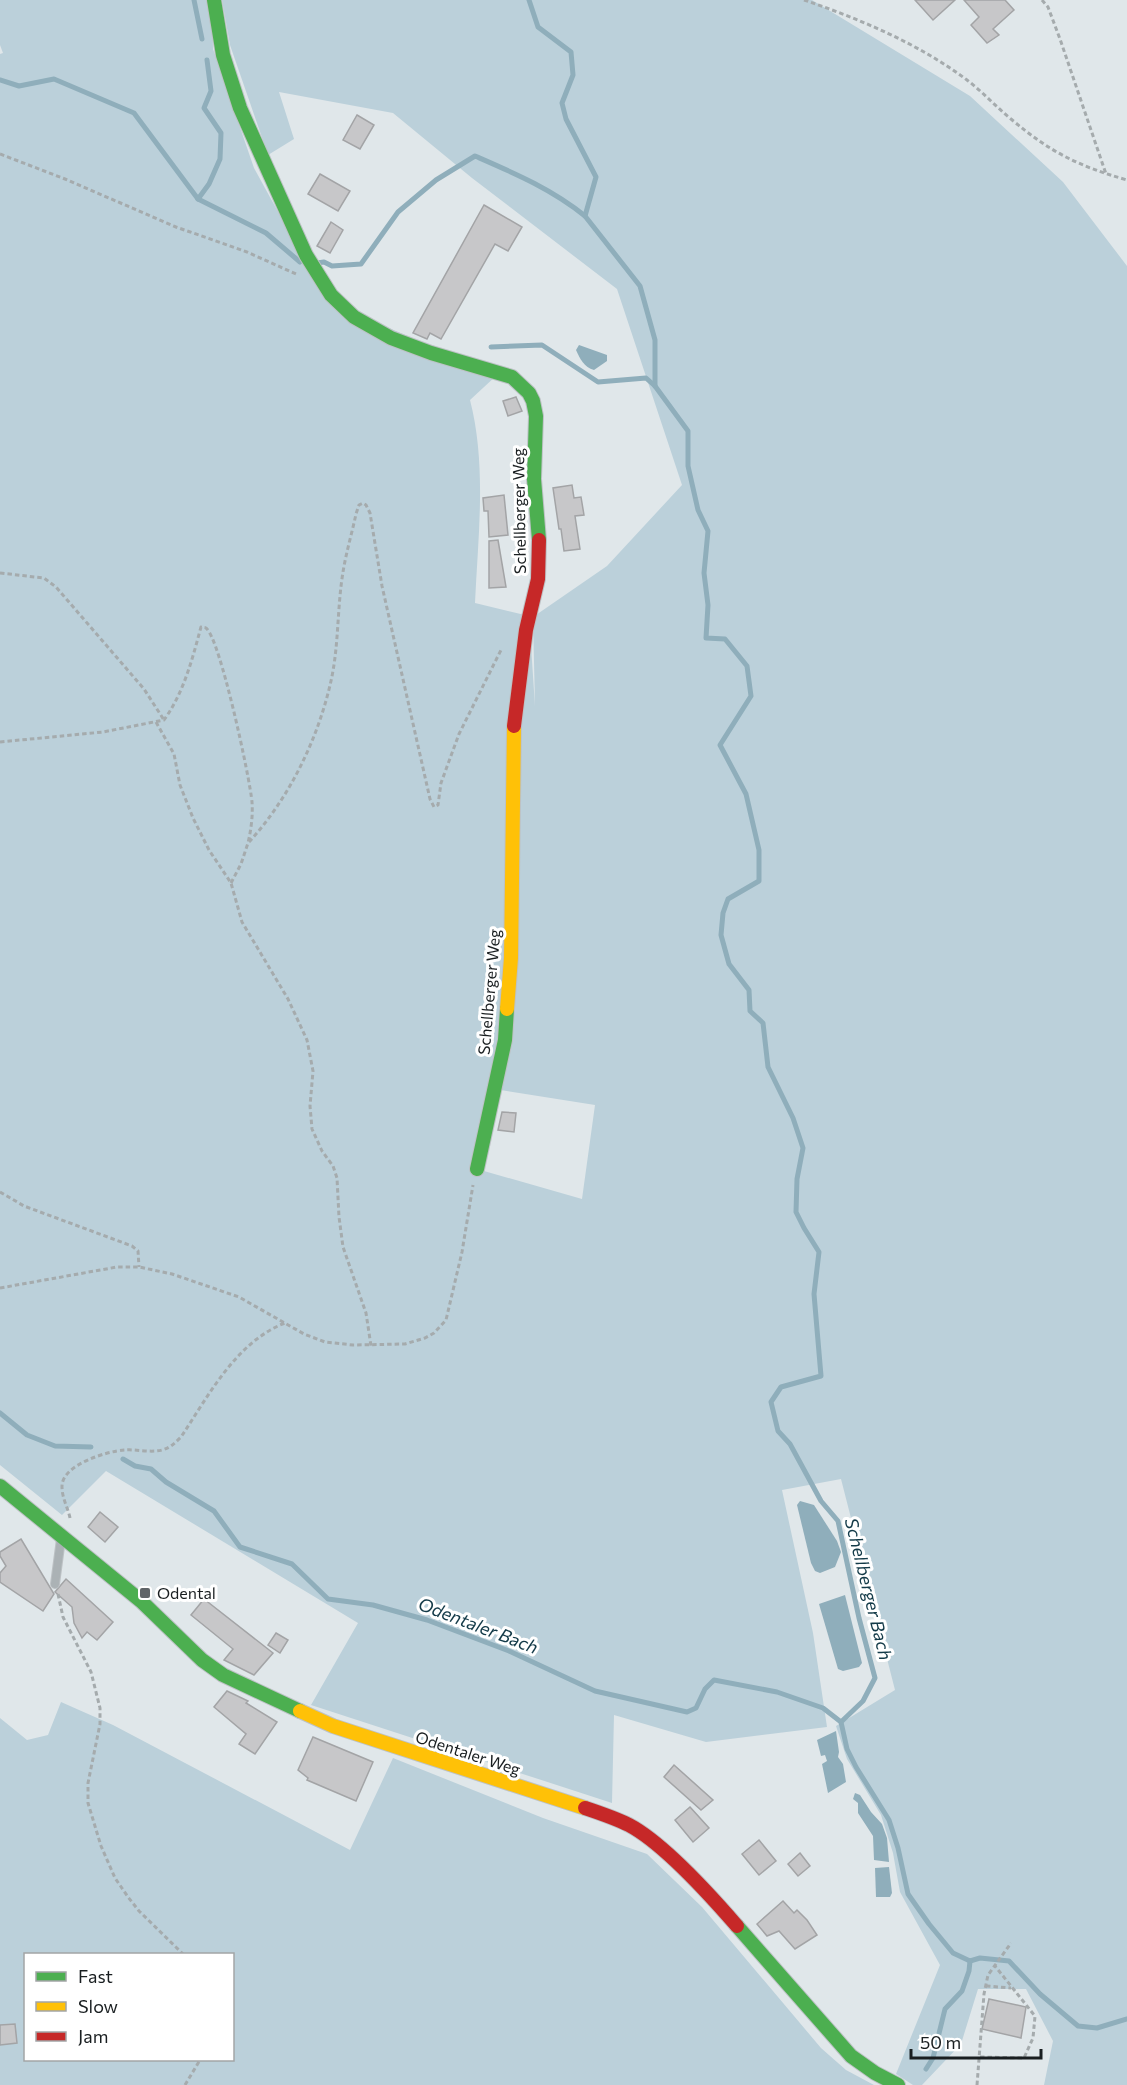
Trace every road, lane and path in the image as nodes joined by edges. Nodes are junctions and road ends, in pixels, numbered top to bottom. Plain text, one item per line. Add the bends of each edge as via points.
1 (214, 0) edge
2 (804, 0) edge
3 (1042, 0) edge
4 (0, 154) edge
5 (1106, 174) junction
6 (1127, 180) edge
7 (318, 277) junction
8 (0, 573) edge
9 (505, 642) dead end
10 (164, 720) junction
11 (156, 721) junction
12 (0, 742) edge
13 (249, 843) junction
14 (231, 883) junction
15 (477, 1169) joint
16 (0, 1192) edge
17 (139, 1267) junction
18 (0, 1288) edge
19 (285, 1323) junction
20 (371, 1346) junction
21 (0, 1486) edge
22 (62, 1535) junction
23 (55, 1584) joint
24 (1011, 1943) dead end
25 (182, 1953) edge
26 (995, 1966) junction
27 (986, 1986) junction
28 (1011, 1988) junction
29 (980, 2057) junction
30 (199, 2061) edge
31 (185, 2085) edge
32 (898, 2085) edge
33 (977, 2085) edge

1 - 7 street, Schellberger Weg via 216,27 245,122
2 - 5 path via 915,48 968,81 1050,149
3 - 5 path via 1060,39
4 - 7 path via 276,267
5 - 6 path
7 - 15 street, Schellberger Weg via 353,317 416,348 512,378 525,387 533,401 538,580 529,610 518,688 513,763 511,958 505,1040
8 - 10 path via 44,578 56,587 144,690
9 - 13 path via 459,734 441,783 438,805 434,807 382,586 370,513 366,505 359,505 343,572 324,710 295,775 273,813
10 - 11 path
10 - 13 path via 185,682 204,627 238,721 252,802
11 - 12 path via 103,732
11 - 14 path via 174,754 180,785 193,818
13 - 14 path
14 - 20 path via 242,922 288,999 307,1040 313,1071 312,1129 337,1178 343,1247 366,1313
15 - 20 path via 446,1320 425,1338 405,1344
16 - 17 path via 24,1206 132,1246 138,1251
17 - 18 path via 117,1267
17 - 19 path via 217,1288
19 - 20 path via 325,1342
19 - 22 path via 242,1351 173,1445 162,1450 126,1450 93,1458 70,1471 62,1488 70,1526
21 - 22 street, Odentaler Weg
22 - 23 lane
22 - 32 street, Odentaler Weg via 223,1675 333,1726 596,1812 641,1833 725,1912 851,2056
23 - 25 path via 63,1617 92,1672 100,1708 87,1783 88,1803 101,1846 128,1897
24 - 26 path
26 - 27 path
26 - 28 path
27 - 28 path
27 - 29 path
28 - 29 path via 1035,2016 1033,2038 1024,2058
29 - 33 path
30 - 31 path

